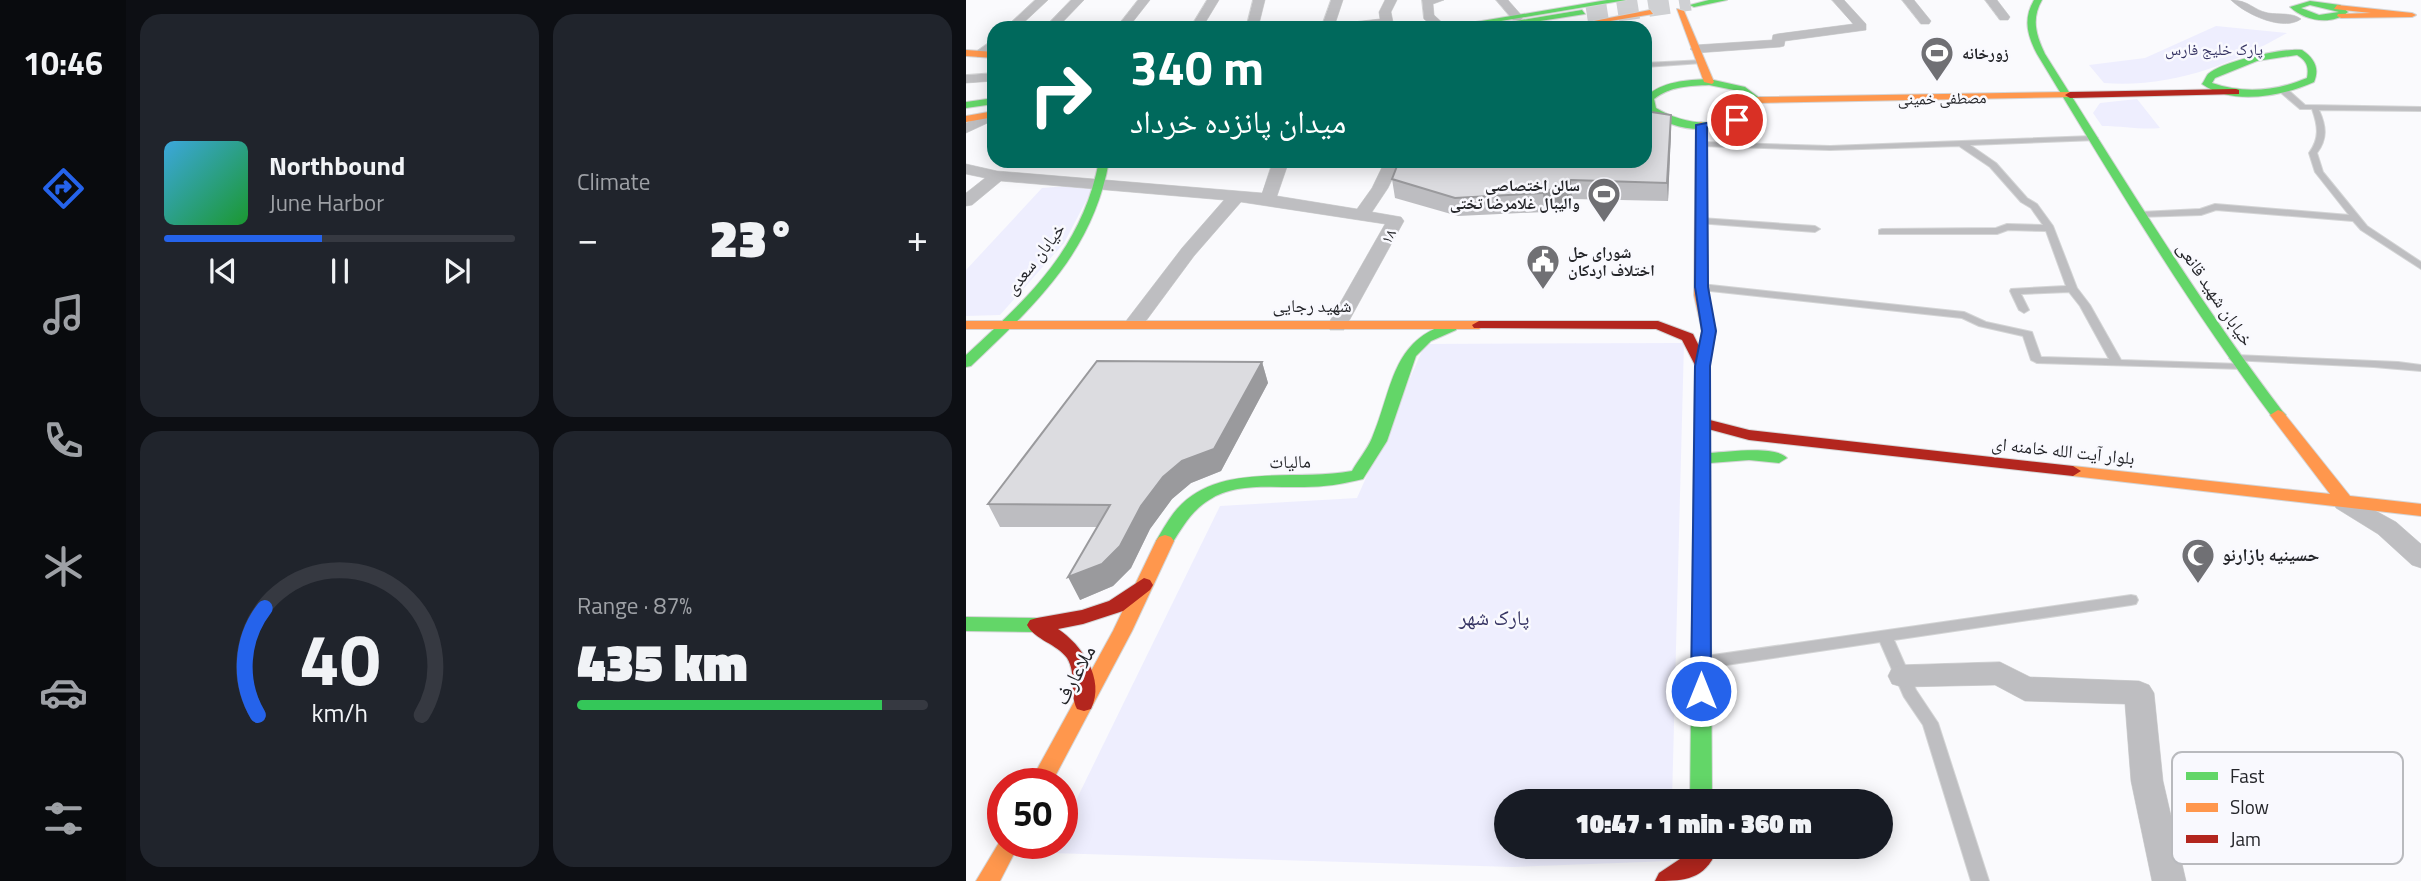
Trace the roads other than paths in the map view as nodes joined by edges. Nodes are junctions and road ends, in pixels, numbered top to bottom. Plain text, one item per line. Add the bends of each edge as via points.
1 (1042, 0) edge
2 (1078, 0) edge
3 (1144, 0) edge
4 (1213, 0) edge
5 (1259, 0) edge
6 (1337, 0) edge
7 (1502, 0) edge
8 (1622, 0) edge
9 (1631, 0) edge
10 (1723, 0) edge
11 (1838, 0) edge
12 (1908, 0) edge
13 (1991, 0) edge
14 (2038, 0) edge
15 (2237, 0) edge
16 (1428, 3) edge
17 (1689, 5) edge
18 (2331, 9) edge
19 (1650, 12) junction
20 (1390, 14) edge
21 (1584, 15) junction
22 (2416, 15) edge
23 (2004, 17) dead end
24 (2295, 17) edge
25 (1019, 21) edge
26 (1057, 21) edge
27 (1128, 21) edge
28 (1200, 21) edge
29 (1254, 21) edge
30 (1330, 21) edge
31 (1359, 21) edge
32 (1434, 21) edge
33 (1514, 21) edge
34 (1532, 21) edge
35 (1535, 21) edge
36 (1569, 21) edge
37 (1925, 21) dead end
38 (2273, 54) junction
39 (1699, 55) junction
40 (2313, 62) junction
41 (1652, 64) edge
42 (2211, 76) junction
43 (987, 78) edge
44 (966, 79) edge
45 (1709, 82) junction
46 (2283, 90) junction
47 (2236, 92) junction
48 (2127, 94) junction
49 (987, 96) edge
50 (1652, 96) edge
51 (2068, 96) junction
52 (966, 99) edge
53 (1757, 100) junction
54 (966, 105) edge
55 (987, 108) edge
56 (2315, 108) junction
57 (987, 109) edge
58 (2421, 109) edge
59 (966, 111) edge
60 (987, 111) edge
61 (1652, 112) edge
62 (987, 113) edge
63 (966, 119) edge
64 (1701, 125) junction
65 (966, 129) edge
66 (2094, 138) junction
67 (1961, 142) junction
68 (1701, 144) junction
69 (1103, 168) edge
70 (1279, 168) edge
71 (1390, 168) edge
72 (966, 169) edge
73 (997, 176) junction
74 (1101, 184) junction
75 (1237, 196) junction
76 (1268, 199) junction
77 (966, 201) edge
78 (1361, 215) junction
79 (2141, 215) junction
80 (2356, 218) junction
81 (1701, 221) junction
82 (2050, 228) junction
83 (1815, 229) dead end
84 (1882, 232) dead end
85 (2421, 266) edge
86 (2073, 289) junction
87 (1701, 291) junction
88 (2024, 310) dead end
89 (966, 325) edge
90 (1007, 325) junction
91 (1133, 325) junction
92 (1337, 326) junction
93 (1388, 326) junction
94 (1454, 326) junction
95 (1658, 326) junction
96 (1409, 355) junction
97 (966, 363) edge
98 (2117, 363) junction
99 (2237, 363) junction
100 (1702, 366) junction
101 (2421, 368) edge
102 (1702, 423) junction
103 (1702, 459) junction
104 (1790, 459) dead end
105 (2421, 510) edge
106 (2345, 512) junction
107 (2421, 559) edge
108 (1144, 585) junction
109 (2131, 600) dead end
110 (966, 624) edge
111 (1037, 625) junction
112 (1885, 638) junction
113 (1701, 663) junction
114 (1902, 676) junction
115 (1084, 703) junction
116 (1049, 768) edge
117 (1701, 789) edge
118 (1000, 859) edge
119 (1694, 859) edge
120 (1702, 859) edge
121 (988, 881) edge
122 (1667, 881) edge
123 (1702, 881) edge
124 (1980, 881) edge
125 (2169, 881) edge

1 - 25 street
2 - 26 street
3 - 27 street
4 - 28 street
5 - 29 street
6 - 30 street
7 - 33 street
8 - 21 main road
9 - 19 main road via 1636,8
10 - 17 main road
11 - 39 street via 1861,27
12 - 37 street
13 - 23 street
14 - 51 main road, خیابان شهید قانعی via 2029,13 2031,34
15 - 24 street via 2262,16
16 - 32 street via 1428,16
17 - 19 main road
17 - 39 main road
18 - 22 main road
18 - 24 main road
18 - 40 main road via 2318,35
19 - 21 main road
20 - 31 street
21 - 34 main road
21 - 35 main road
21 - 36 main road
24 - 38 main road
38 - 40 main road via 2299,52
38 - 42 main road, مصطفی خمینی
39 - 41 lane
39 - 45 main road
40 - 46 main road via 2311,80
42 - 47 main road via 2210,87
42 - 48 main road, مصطفی خمینی
43 - 44 street
45 - 50 main road via 1665,87
45 - 53 main road via 1741,88
46 - 47 main road, مصطفی خمینی
46 - 56 lane via 2302,107
47 - 48 main road, مصطفی خمینی
48 - 51 main road, مصطفی خمینی
49 - 52 main road
51 - 53 main road, مصطفی خمینی
51 - 66 main road, خیابان شهید قانعی
53 - 64 main road via 1750,115
54 - 55 main road
56 - 58 lane
56 - 80 lane via 2323,127 2320,145 2313,153 2319,172
57 - 59 main road
60 - 63 main road
61 - 64 main road via 1670,121
62 - 65 street
64 - 68 main road
66 - 67 lane
66 - 79 main road, خیابان شهید قانعی
67 - 68 lane via 1830,148
67 - 82 lane via 1993,165
68 - 81 main road
69 - 74 main road, خیابان سعدی
70 - 76 street
71 - 78 street
72 - 73 street, ۱۸
73 - 74 street, ۱۸
73 - 77 street
74 - 75 street, ۱۸
74 - 90 main road, خیابان سعدی via 1086,223 1061,261
75 - 76 street, ۱۸
75 - 91 street via 1188,251
76 - 78 street, ۱۸
78 - 92 street, ۱۸ via 1395,221
79 - 80 lane via 2215,207
79 - 99 main road, خیابان شهید قانعی
80 - 85 lane
81 - 83 lane
81 - 87 main road
82 - 84 lane
82 - 86 lane
86 - 88 lane via 2015,290
86 - 98 lane
87 - 95 main road via 1697,311
87 - 98 lane via 1964,315 2028,334 2037,360
87 - 100 main road via 1709,331
89 - 90 main road, شهید رجایی
90 - 91 main road, شهید رجایی
90 - 97 main road, خیابان سعدی
91 - 92 main road, شهید رجایی
92 - 93 main road, شهید رجایی
93 - 94 main road, شهید رجایی
93 - 96 main road via 1406,335
94 - 95 main road, شهید رجایی
94 - 96 main road via 1426,338
95 - 100 main road via 1683,332 1693,341
96 - 108 main road, مالیات via 1379,441 1357,475 1337,481 1246,482 1215,488 1190,505 1169,533
98 - 99 lane
99 - 101 lane via 2385,363
99 - 106 main road, خیابان شهید قانعی
100 - 102 main road
102 - 103 main road
102 - 106 main road, بلوار آیت الله خامنه ای via 1749,435
103 - 104 main road via 1748,455
103 - 113 main road
105 - 106 main road, بلوار آیت الله خامنه ای
106 - 107 street via 2399,529
108 - 111 main road via 1116,606
108 - 115 main road, ملاعارف
109 - 112 lane
110 - 111 main road
111 - 115 main road via 1072,645 1086,674
112 - 113 lane
112 - 114 lane
113 - 117 main road
114 - 124 lane via 1930,723
114 - 125 street via 2000,673 2025,689 2139,693 2147,781
115 - 116 main road, ملاعارف
118 - 121 main road
119 - 122 main road
120 - 123 main road

